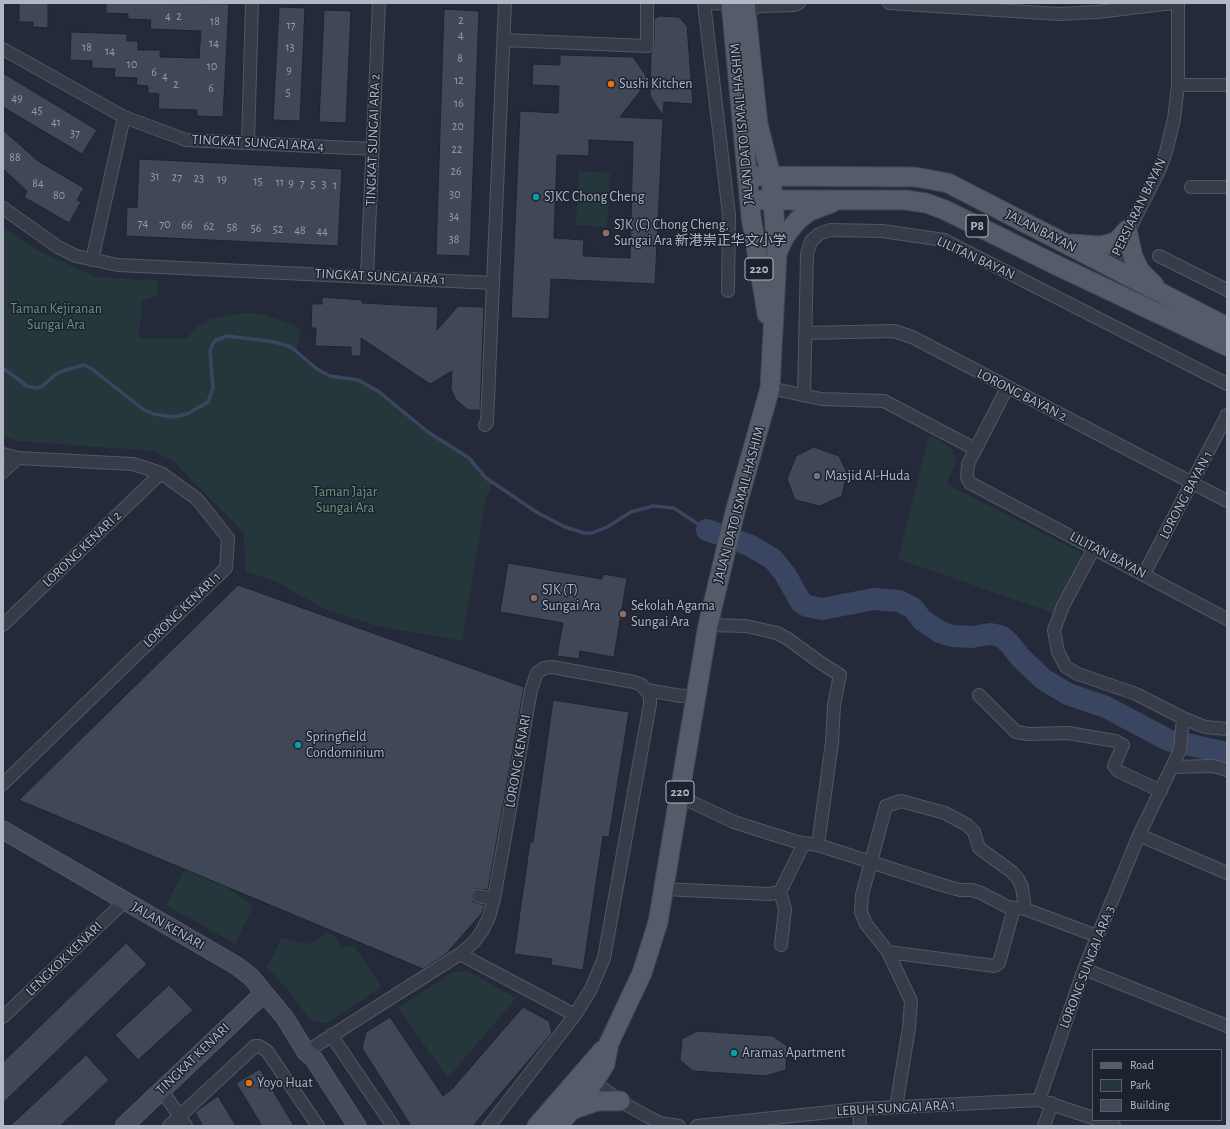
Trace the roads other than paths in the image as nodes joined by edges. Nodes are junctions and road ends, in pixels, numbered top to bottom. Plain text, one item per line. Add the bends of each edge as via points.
1 (252, 3) edge
2 (379, 3) edge
3 (505, 3) edge
4 (647, 3) edge
5 (705, 3) edge
6 (799, 3) edge
7 (889, 3) edge
8 (1173, 3) edge
9 (1178, 3) edge
10 (740, 7) edge
11 (504, 40) junction
12 (3, 49) edge
13 (1227, 84) edge
14 (1178, 85) junction
15 (124, 117) junction
16 (248, 143) junction
17 (372, 149) junction
18 (748, 176) junction
19 (771, 176) junction
20 (1191, 187) dead end
21 (1227, 187) edge
22 (844, 199) junction
23 (750, 200) junction
24 (773, 200) junction
25 (3, 208) edge
26 (1127, 230) junction
27 (1067, 244) junction
28 (777, 254) junction
29 (1159, 256) dead end
30 (92, 260) junction
31 (1054, 264) junction
32 (1110, 267) junction
33 (367, 276) junction
34 (493, 282) junction
35 (728, 290) dead end
36 (1227, 290) edge
37 (1163, 295) junction
38 (1155, 311) junction
39 (1227, 327) edge
40 (806, 332) junction
41 (773, 338) junction
42 (1227, 346) edge
43 (1227, 384) edge
44 (770, 388) junction
45 (1007, 388) junction
46 (804, 395) junction
47 (1227, 415) edge
48 (485, 425) dead end
49 (975, 449) junction
50 (3, 454) edge
51 (18, 458) junction
52 (3, 472) edge
53 (161, 473) junction
54 (1192, 482) junction
55 (1227, 501) edge
56 (1094, 548) junction
57 (1144, 574) junction
58 (1227, 619) edge
59 (3, 625) edge
60 (708, 625) junction
61 (647, 690) junction
62 (979, 695) dead end
63 (695, 696) junction
64 (1183, 720) junction
65 (1227, 729) edge
66 (1173, 767) junction
67 (1227, 770) edge
68 (3, 784) edge
69 (1161, 790) junction
70 (679, 796) junction
71 (3, 830) edge
72 (1139, 835) junction
73 (804, 843) junction
74 (818, 845) junction
75 (872, 862) junction
76 (1227, 873) edge
77 (664, 889) junction
78 (780, 892) junction
79 (478, 896) dead end
80 (494, 899) junction
81 (124, 901) junction
82 (1020, 909) junction
83 (1097, 936) junction
84 (781, 945) dead end
85 (888, 952) junction
86 (460, 954) junction
87 (1084, 969) junction
88 (264, 992) junction
89 (5, 1011) edge
90 (575, 1016) junction
91 (1227, 1026) edge
92 (331, 1035) junction
93 (306, 1052) junction
94 (587, 1076) junction
95 (161, 1089) junction
96 (1039, 1100) junction
97 (620, 1101) junction
98 (1052, 1103) junction
99 (896, 1107) junction
100 (859, 1109) junction
101 (571, 1110) junction
102 (1092, 1118) edge
103 (183, 1121) edge
104 (1101, 1121) edge
105 (124, 1126) edge
106 (169, 1126) edge
107 (318, 1126) edge
108 (345, 1126) edge
109 (357, 1126) edge
110 (392, 1126) edge
111 (489, 1126) edge
112 (538, 1126) edge
113 (558, 1126) edge
114 (679, 1126) edge
115 (697, 1126) edge
116 (860, 1126) edge
117 (1044, 1126) edge
118 (1114, 1126) edge

1 - 16 street
2 - 17 street, TINGKAT SUNGAI ARA 2
3 - 11 street
4 - 11 street via 647,46
5 - 10 street
5 - 35 street via 729,214
6 - 10 street via 760,6 752,10
7 - 8 street via 1059,14
9 - 14 street, PERSIARAN BAYAN
10 - 18 main road, JALAN DATO ISMAIL HASHIM / 220
10 - 19 main road, JALAN DATO ISMAIL HASHIM / 220 via 758,124
11 - 34 street
12 - 15 street, TINGKAT SUNGAI ARA 4
13 - 14 street
14 - 26 street, PERSIARAN BAYAN via 1174,119 1166,152 1159,171
15 - 16 street, TINGKAT SUNGAI ARA 4 via 186,140
15 - 30 street
16 - 17 street, TINGKAT SUNGAI ARA 4
17 - 33 street, TINGKAT SUNGAI ARA 2
18 - 19 main road, JALAN BAYAN / P8
18 - 23 main road, JALAN DATO ISMAIL HASHIM / 220
19 - 24 main road, JALAN DATO ISMAIL HASHIM / 220
19 - 27 main road, JALAN BAYAN / P8 via 915,178 948,183
20 - 21 street
22 - 24 main road, JALAN BAYAN / P8
22 - 28 main road via 819,207 798,220
22 - 31 main road, JALAN BAYAN / P8 via 906,200 926,203
23 - 24 main road, JALAN BAYAN / P8
23 - 41 main road, JALAN DATO ISMAIL HASHIM / 220 via 756,255
24 - 28 main road, JALAN DATO ISMAIL HASHIM / 220
25 - 30 street, TINGKAT SUNGAI ARA 1 via 58,247
26 - 27 main road via 1116,242 1101,246
26 - 32 street, PERSIARAN BAYAN
26 - 37 main road via 1133,257 1140,271
27 - 32 main road, JALAN BAYAN / P8
28 - 41 main road, JALAN DATO ISMAIL HASHIM / 220
29 - 36 street
30 - 33 street, TINGKAT SUNGAI ARA 1 via 118,264
31 - 32 main road via 1096,274 1104,273
31 - 38 main road, JALAN BAYAN / P8
32 - 37 main road, JALAN BAYAN / P8
32 - 38 main road via 1108,275 1111,283
33 - 34 street, TINGKAT SUNGAI ARA 1
34 - 48 street
37 - 39 main road, JALAN BAYAN / P8
38 - 42 main road, JALAN BAYAN / P8
40 - 43 street, LILITAN BAYAN via 807,254 811,241 819,234 830,230 890,232 944,240
40 - 45 street, LORONG BAYAN 2 via 904,334
40 - 46 street, LILITAN BAYAN
41 - 44 main road, JALAN DATO ISMAIL HASHIM / 220
44 - 46 street
44 - 60 main road, JALAN DATO ISMAIL HASHIM / 220 via 735,512
45 - 49 street, LILITAN BAYAN
45 - 54 street, LORONG BAYAN 2
46 - 49 street via 821,399 884,401
47 - 54 street, LORONG BAYAN 1
49 - 56 street, LILITAN BAYAN via 966,470 970,483
50 - 51 street, LORONG KENARI 1
51 - 52 street
51 - 53 street, LORONG KENARI 1 via 133,464
53 - 59 street, LORONG KENARI 2
53 - 68 street, LORONG KENARI 1 via 197,499 228,538 226,568
54 - 55 street, LORONG BAYAN 2
54 - 57 street, LORONG BAYAN 1
56 - 57 street, LILITAN BAYAN
56 - 64 street via 1054,630 1062,662 1070,671 1136,694
57 - 58 street, LILITAN BAYAN
60 - 63 main road, JALAN DATO ISMAIL HASHIM / 220
60 - 74 street via 746,626 777,633 840,675 834,705 832,742
61 - 63 street, LORONG KENARI
61 - 80 street, LORONG KENARI via 634,682 552,667 544,668 537,673 531,690
61 - 90 street via 650,704 604,958 591,989
62 - 69 street via 1016,732 1068,733 1115,741 1123,745 1114,766 1118,771
63 - 70 main road, JALAN DATO ISMAIL HASHIM / 220
64 - 65 street via 1204,727
64 - 66 street, LORONG SUNGAI ARA 3 via 1180,750
66 - 67 street via 1213,766
66 - 69 street, LORONG SUNGAI ARA 3
69 - 72 street, LORONG SUNGAI ARA 3
70 - 73 street via 734,822
70 - 77 main road, JALAN DATO ISMAIL HASHIM / 220
71 - 81 street, JALAN KENARI
72 - 76 street
72 - 83 street, LORONG SUNGAI ARA 3
73 - 74 street
73 - 78 street
74 - 75 street
75 - 82 street via 942,885 972,890 1000,904
75 - 82 street via 886,806 901,801 945,813 970,827 979,848 1018,879 1022,887
75 - 85 street via 862,895 861,912 866,924
77 - 78 street via 769,894
77 - 94 main road, JALAN DATO ISMAIL HASHIM / 220 via 658,922 642,973 609,1043 605,1064
78 - 84 street via 786,908
79 - 80 street
80 - 86 street, LORONG KENARI via 482,931
81 - 88 street, JALAN KENARI via 237,966
81 - 89 street, LENGKOK KENARI
82 - 83 street
82 - 85 street via 999,963 995,966
83 - 87 street, LORONG SUNGAI ARA 3
85 - 99 street via 911,1001
86 - 90 street
86 - 92 street, LORONG KENARI
87 - 91 street
87 - 96 street, LORONG SUNGAI ARA 3
88 - 93 street, JALAN KENARI via 285,1018
88 - 95 street, TINGKAT KENARI
90 - 111 street
92 - 93 street, LORONG KENARI
92 - 110 street
93 - 108 street, JALAN KENARI via 305,1064
93 - 109 street, JALAN KENARI via 314,1059
94 - 97 street
94 - 101 main road, JALAN DATO ISMAIL HASHIM / 220
94 - 112 main road, JALAN DATO ISMAIL HASHIM / 220
95 - 103 street
95 - 105 street, TINGKAT KENARI
96 - 98 street, LEBUH SUNGAI ARA 1
96 - 99 street, LEBUH SUNGAI ARA 1
97 - 101 main road via 597,1101
97 - 114 street via 660,1123
98 - 102 street, LEBUH SUNGAI ARA 1
98 - 117 street
99 - 100 street, LEBUH SUNGAI ARA 1
100 - 115 street, LEBUH SUNGAI ARA 1
100 - 116 street
101 - 113 main road, JALAN DATO ISMAIL HASHIM / 220
103 - 106 street
103 - 107 street via 252,1047 259,1046 267,1051
104 - 118 street

